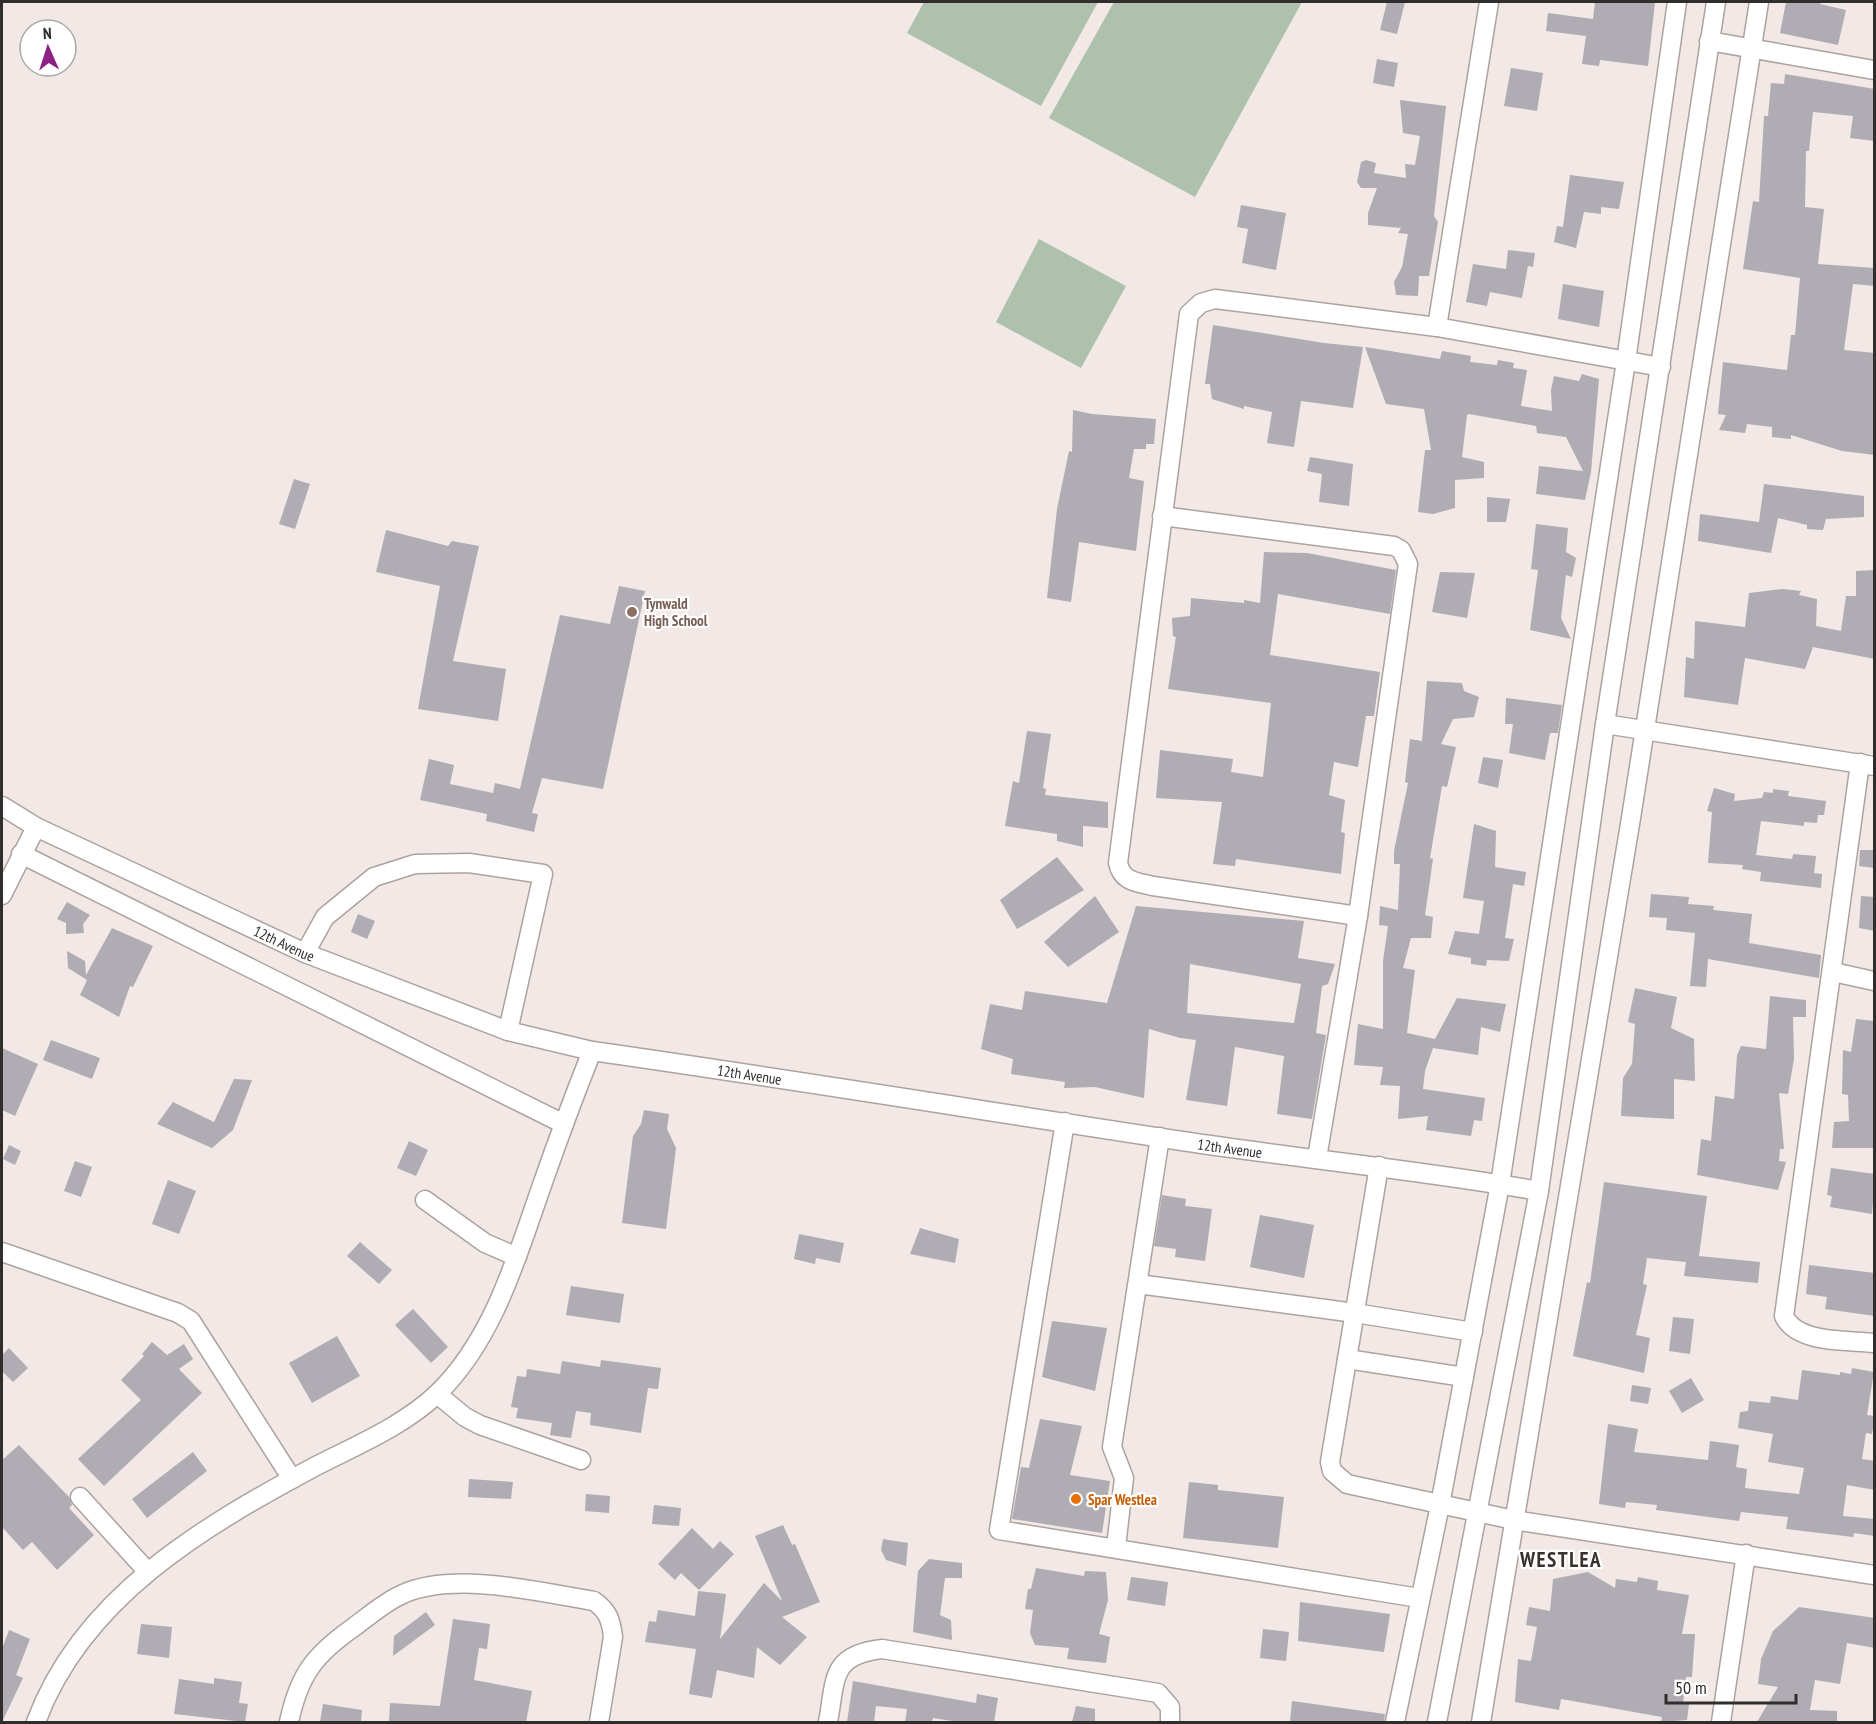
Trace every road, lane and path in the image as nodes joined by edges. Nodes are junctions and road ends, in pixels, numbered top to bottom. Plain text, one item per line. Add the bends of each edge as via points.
1 (1489, 2) edge
2 (1677, 2) edge
3 (1716, 2) edge
4 (1759, 2) edge
5 (1709, 41) junction
6 (1752, 47) junction
7 (1875, 70) edge
8 (1437, 327) junction
9 (1626, 361) junction
10 (1661, 367) junction
11 (1162, 516) junction
12 (1605, 724) junction
13 (1644, 730) junction
14 (1867, 764) edge
15 (2, 806) edge
16 (36, 827) junction
17 (21, 854) junction
18 (2, 895) edge
19 (1358, 916) junction
20 (305, 953) junction
21 (1833, 972) junction
22 (1875, 981) edge
23 (508, 1031) junction
24 (592, 1051) junction
25 (1065, 1122) junction
26 (564, 1124) junction
27 (1160, 1137) junction
28 (1317, 1158) junction
29 (1379, 1166) junction
30 (1500, 1184) junction
31 (1539, 1191) junction
32 (425, 1200) dead end
33 (2, 1252) edge
34 (517, 1257) junction
35 (1138, 1284) junction
36 (1355, 1312) junction
37 (1473, 1332) junction
38 (1875, 1343) edge
39 (1347, 1359) junction
40 (1464, 1377) junction
41 (436, 1394) junction
42 (581, 1460) dead end
43 (292, 1479) junction
44 (80, 1497) dead end
45 (1440, 1505) junction
46 (1476, 1512) junction
47 (1514, 1521) junction
48 (1116, 1547) junction
49 (1746, 1554) junction
50 (147, 1571) junction
51 (1875, 1575) edge
52 (1419, 1598) junction
53 (36, 1722) edge
54 (289, 1722) edge
55 (598, 1722) edge
56 (828, 1722) edge
57 (1170, 1722) edge
58 (1395, 1722) edge
59 (1437, 1722) edge
60 (1481, 1722) edge
61 (1721, 1722) edge

1 - 8 street
2 - 9 street
3 - 5 street
4 - 6 street
5 - 6 street
5 - 10 street
6 - 7 street
6 - 13 street
8 - 9 street
8 - 11 street via 1215,298 1201,303 1189,314
9 - 10 street
9 - 30 street
10 - 12 street
11 - 19 street via 1120,872 1125,879 1153,886
11 - 19 street via 1394,546 1405,557 1408,573
12 - 13 street
12 - 31 street
13 - 14 street
13 - 47 street
14 - 21 street
15 - 16 street, 12th Avenue
16 - 17 street
16 - 20 street, 12th Avenue
17 - 18 street
17 - 26 street
19 - 28 street
20 - 23 street, 12th Avenue
20 - 23 street via 325,917 374,877 415,864 469,863 543,874
21 - 22 street
21 - 38 street via 1784,1316 1794,1328 1811,1335
23 - 24 street, 12th Avenue
24 - 25 street, 12th Avenue
24 - 26 street
25 - 27 street, 12th Avenue
25 - 48 street via 999,1530
26 - 34 street
27 - 28 street, 12th Avenue
27 - 35 street
28 - 29 street, 12th Avenue
29 - 30 street, 12th Avenue
29 - 36 street
30 - 31 street, 12th Avenue
30 - 37 street
31 - 46 street
32 - 34 street via 485,1243
33 - 43 street via 178,1313 191,1321
34 - 41 street via 480,1340
35 - 36 street
35 - 48 street via 1112,1447 1124,1478
36 - 37 street
36 - 39 street
37 - 40 street
39 - 40 street
39 - 45 street via 1330,1462 1332,1471 1347,1484
40 - 45 street
41 - 42 street via 480,1425
41 - 43 street via 399,1422
43 - 50 street
44 - 50 street
45 - 46 street
45 - 52 street
46 - 47 street
46 - 59 street
47 - 49 street
47 - 60 street
48 - 52 street
49 - 51 street
49 - 61 street
50 - 53 street via 87,1634
52 - 58 street
54 - 55 street via 302,1679 311,1663 331,1643 401,1594 444,1583 518,1588 594,1601 604,1608 612,1622 612,1636
56 - 57 street via 837,1673 843,1664 851,1655 882,1649 1158,1693 1170,1707

